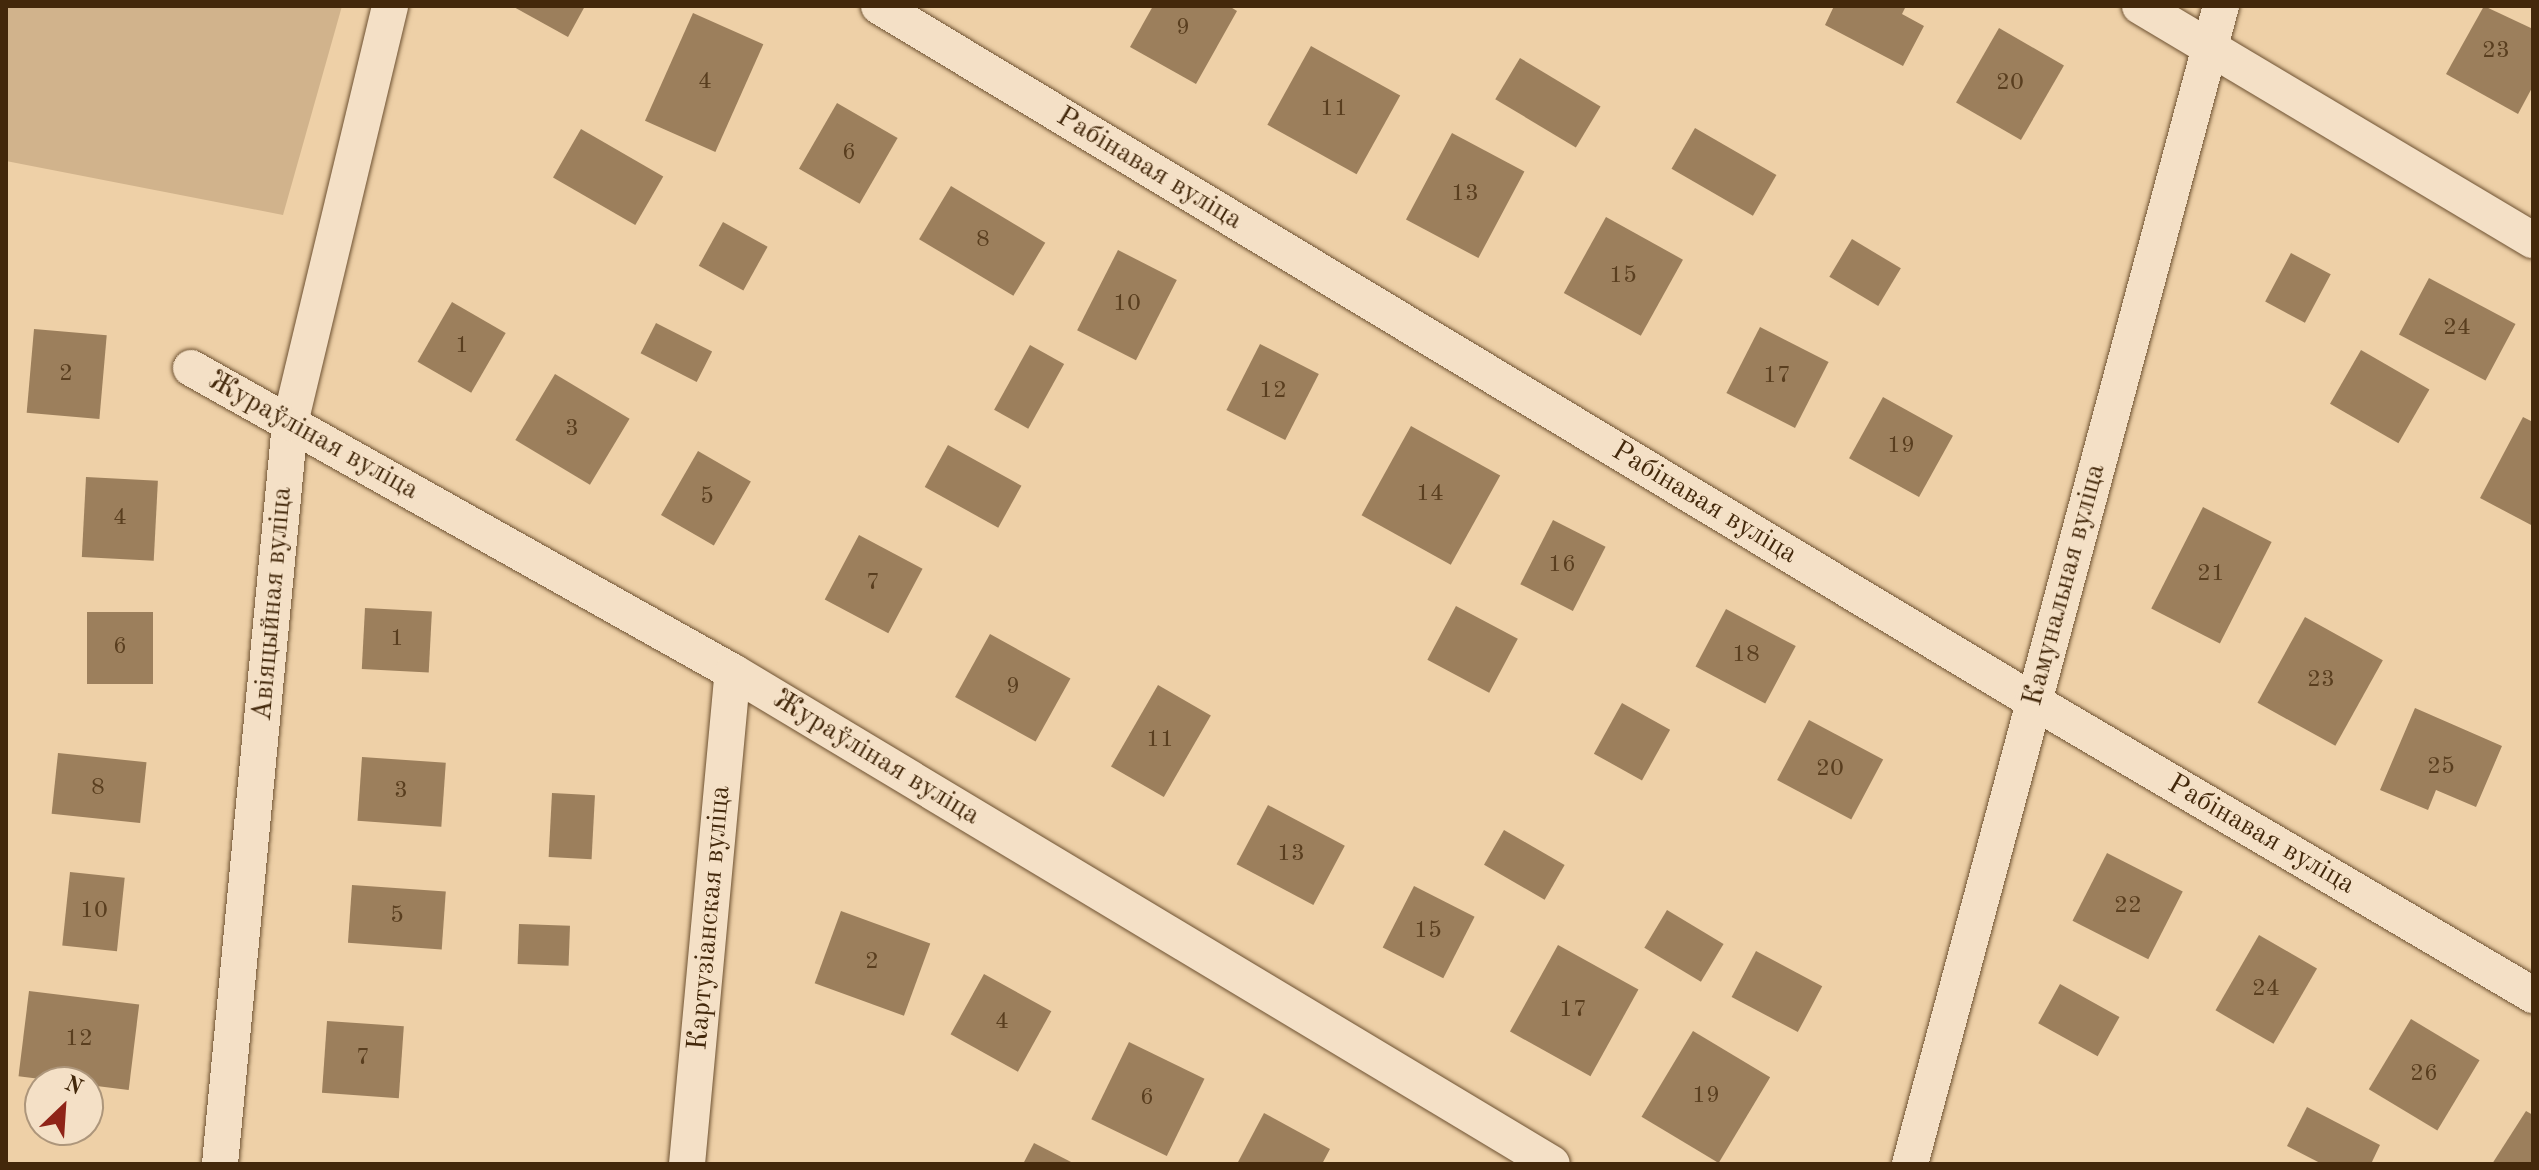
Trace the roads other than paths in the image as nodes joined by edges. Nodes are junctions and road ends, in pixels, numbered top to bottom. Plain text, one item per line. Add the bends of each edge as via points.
1 (390, 6) edge
2 (879, 6) edge
3 (2140, 6) edge
4 (2221, 6) edge
5 (2211, 47) junction
6 (2533, 240) edge
7 (191, 368) dead end
8 (290, 423) junction
9 (733, 672) junction
10 (2033, 701) junction
11 (2533, 995) edge
12 (220, 1164) edge
13 (687, 1164) edge
14 (1552, 1164) edge
15 (1910, 1164) edge

1 - 8 street, Авіяцыйная вуліца
2 - 10 street, Рабінавая вуліца
3 - 5 street
4 - 5 street, Камунальная вуліца
5 - 6 street
5 - 10 street, Камунальная вуліца
7 - 8 street, Жураўліная вуліца
8 - 9 street, Жураўліная вуліца
8 - 12 street, Авіяцыйная вуліца
9 - 13 street, Картузіанская вуліца
9 - 14 street, Жураўліная вуліца
10 - 11 street, Рабінавая вуліца
10 - 15 street, Камунальная вуліца

